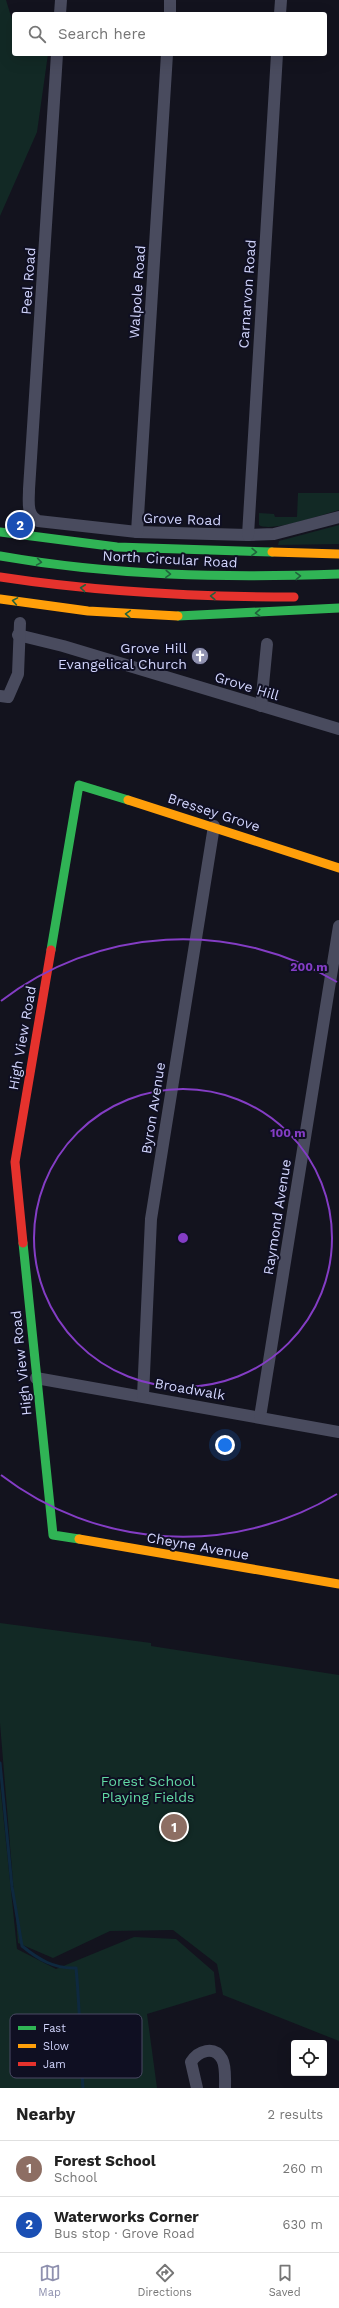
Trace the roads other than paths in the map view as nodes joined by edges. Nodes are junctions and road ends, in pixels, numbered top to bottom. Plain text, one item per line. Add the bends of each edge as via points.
1 (61, 0) edge
2 (170, 0) edge
3 (281, 0) edge
4 (60, 12) edge
5 (170, 12) edge
6 (280, 12) edge
7 (57, 56) edge
8 (167, 56) edge
9 (277, 56) edge
10 (29, 510) joint
11 (339, 517) edge
12 (0, 532) edge
13 (137, 532) junction
14 (248, 535) junction
15 (339, 554) edge
16 (0, 556) edge
17 (339, 574) edge
18 (0, 577) edge
19 (301, 597) dead end
20 (0, 599) edge
21 (339, 608) edge
22 (267, 644) dead end
23 (0, 696) edge
24 (261, 706) junction
25 (339, 729) edge
26 (79, 785) joint
27 (214, 826) junction
28 (339, 868) edge
29 (339, 926) edge
30 (36, 1378) junction
31 (143, 1396) junction
32 (260, 1417) junction
33 (339, 1432) edge
34 (53, 1535) joint
35 (339, 1584) edge
36 (197, 2088) edge
37 (225, 2088) edge

1 - 4 street
2 - 5 street
3 - 6 street
7 - 10 street, Peel Road
8 - 13 street, Walpole Road
9 - 14 street, Carnarvon Road
10 - 13 street, Grove Road via 31,517 38,521
11 - 14 street, Grove Road via 274,534
12 -> 15 main road via 117,547
13 - 14 street, Grove Road
16 -> 17 main road, North Circular Road via 125,572 234,576
19 -> 18 main road via 115,592
21 -> 20 main road via 196,616 142,615
22 - 24 street
23 - 24 street, Grove Hill via 8,697 18,674 19,629 63,646
24 - 25 street, Grove Hill
26 - 27 main road, Bressey Grove
26 - 30 main road, High View Road via 15,1162
27 - 28 main road, Bressey Grove
27 - 31 street, Byron Avenue via 150,1219
29 - 32 street, Raymond Avenue
30 - 31 street, Broadwalk
30 - 34 main road, High View Road
31 - 32 street, Broadwalk
32 - 33 street, Broadwalk
34 - 35 main road, Cheyne Avenue
36 - 37 street via 192,2062 196,2055 205,2050 216,2053 222,2060

